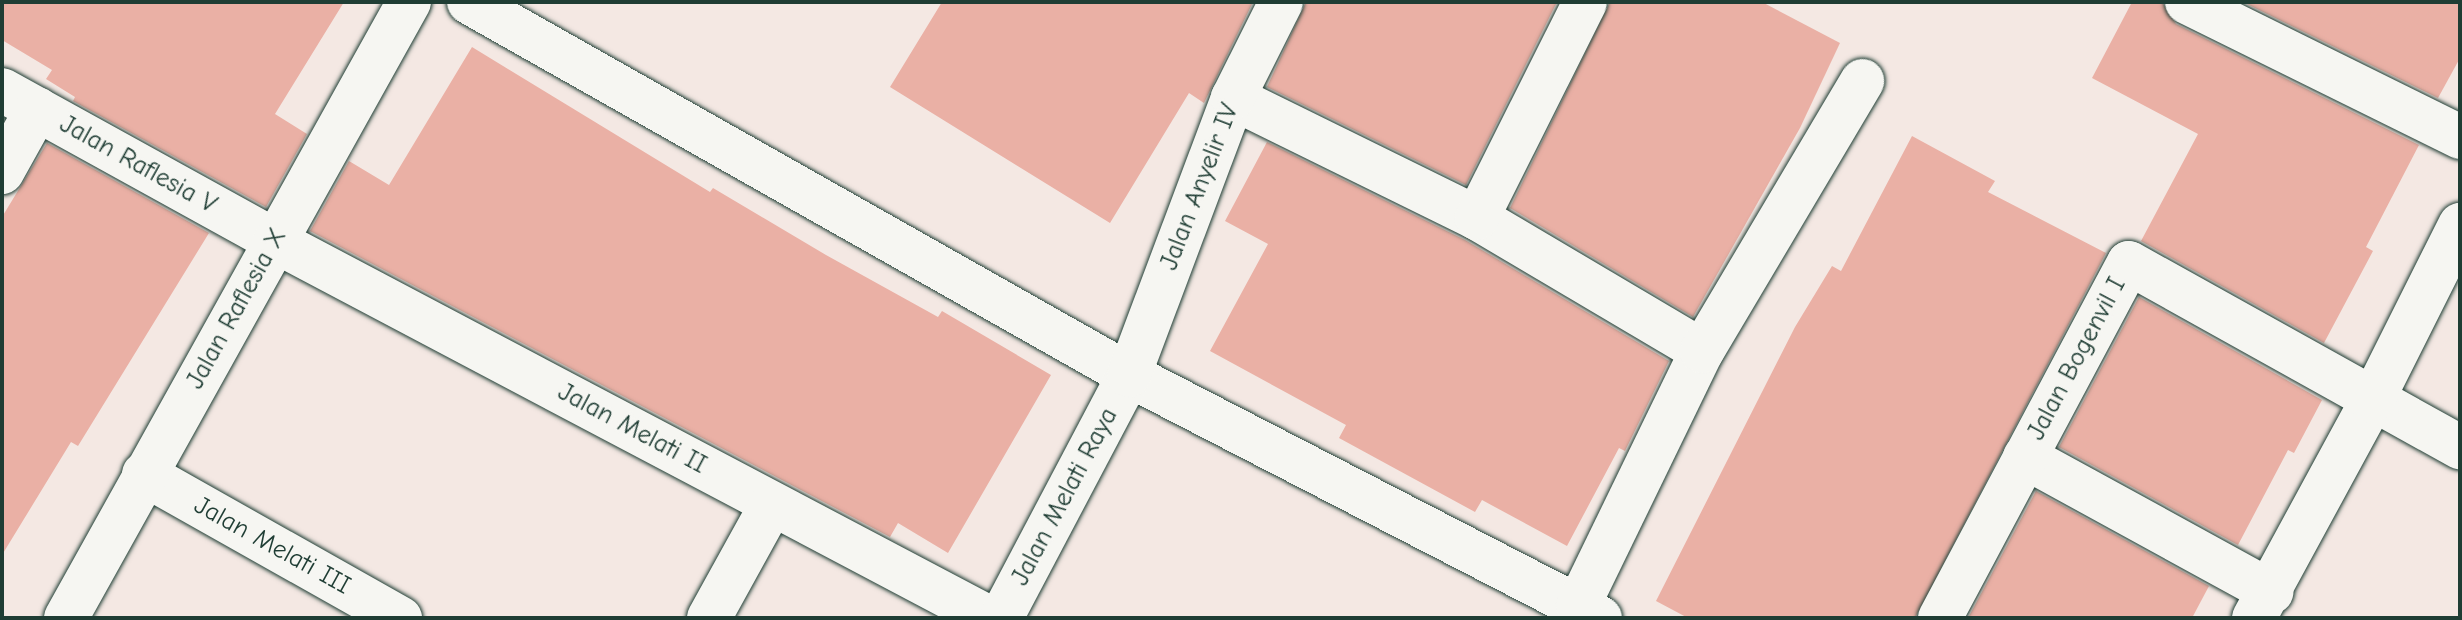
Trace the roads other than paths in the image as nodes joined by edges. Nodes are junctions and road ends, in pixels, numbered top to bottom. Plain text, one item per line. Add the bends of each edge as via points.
1 (409, 2) edge
2 (469, 2) edge
3 (1281, 2) edge
4 (1585, 2) edge
5 (2187, 2) edge
6 (1862, 81) dead end
7 (1233, 98) junction
8 (20, 100) edge
9 (2460, 137) edge
10 (2, 172) edge
11 (1477, 218) junction
12 (2460, 225) edge
13 (275, 241) junction
14 (1702, 351) junction
15 (1129, 375) junction
16 (2372, 401) junction
17 (2460, 447) edge
18 (2025, 457) junction
19 (144, 474) junction
20 (772, 504) junction
21 (2263, 605) edge
22 (1589, 612) edge
23 (66, 618) edge
24 (400, 618) edge
25 (709, 618) edge
26 (989, 618) edge
27 (1001, 618) edge
28 (1940, 618) edge

1 - 13 street, Jalan Raflesia X
2 - 15 street
3 - 7 street, Jalan Anyelir IV
4 - 11 street
5 - 9 street
6 - 14 street
7 - 11 street
7 - 15 street, Jalan Anyelir IV
8 - 10 street
8 - 13 street, Jalan Raflesia V
11 - 14 street
12 - 16 street
13 - 19 street, Jalan Raflesia X
13 - 20 street, Jalan Melati II
14 - 22 street
15 - 22 street
15 - 27 street, Jalan Melati Raya
16 - 17 street
16 - 18 street, Jalan Bogenvil I via 2129,263
16 - 21 street
18 - 21 street
18 - 28 street, Jalan Bogenvil I
19 - 23 street, Jalan Raflesia X
19 - 24 street, Jalan Melati III
20 - 25 street
20 - 26 street, Jalan Melati II

